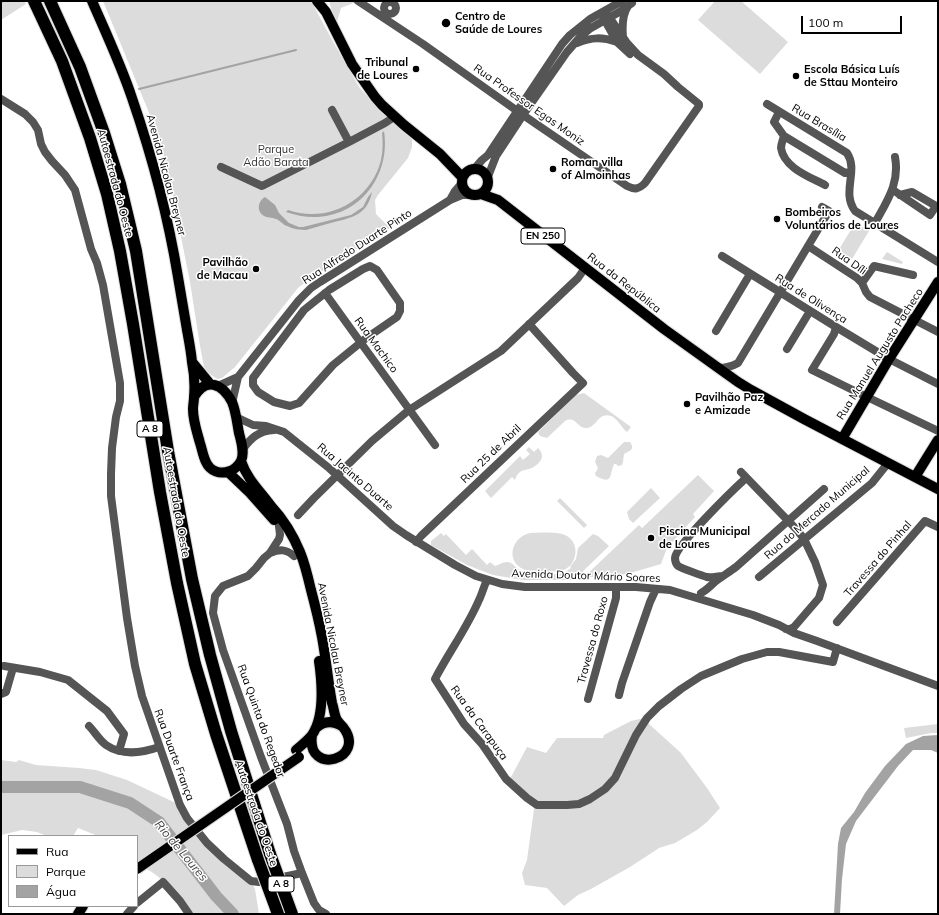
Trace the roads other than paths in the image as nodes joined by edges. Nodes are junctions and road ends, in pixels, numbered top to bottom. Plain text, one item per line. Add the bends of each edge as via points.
1 (34, 1) edge
2 (50, 1) edge
3 (92, 1) edge
4 (318, 1) edge
5 (325, 1) edge
6 (358, 1) edge
7 (388, 3) edge
8 (627, 3) edge
9 (371, 9) junction
10 (326, 12) junction
11 (605, 15) junction
12 (620, 40) junction
13 (574, 44) junction
14 (1, 99) edge
15 (767, 104) dead end
16 (332, 110) dead end
17 (780, 112) junction
18 (520, 113) junction
19 (394, 116) junction
20 (784, 136) junction
21 (349, 142) junction
22 (895, 158) dead end
23 (221, 167) dead end
24 (851, 172) junction
25 (467, 175) junction
26 (488, 181) junction
27 (825, 185) dead end
28 (481, 194) junction
29 (470, 195) junction
30 (450, 200) junction
31 (498, 200) junction
32 (822, 207) dead end
33 (875, 223) junction
34 (808, 246) junction
35 (722, 256) dead end
36 (938, 262) edge
37 (585, 268) junction
38 (750, 274) junction
39 (913, 275) dead end
40 (938, 282) edge
41 (862, 283) junction
42 (325, 293) junction
43 (780, 293) junction
44 (810, 311) junction
45 (915, 319) junction
46 (529, 324) junction
47 (836, 328) junction
48 (716, 331) dead end
49 (938, 332) edge
50 (360, 343) junction
51 (787, 349) dead end
52 (889, 359) junction
53 (192, 362) junction
54 (738, 363) junction
55 (718, 368) junction
56 (238, 377) junction
57 (738, 382) junction
58 (938, 384) edge
59 (214, 385) junction
60 (194, 397) junction
61 (867, 397) junction
62 (232, 403) junction
63 (409, 410) junction
64 (236, 416) junction
65 (279, 430) junction
66 (938, 431) edge
67 (842, 439) junction
68 (938, 440) edge
69 (435, 445) dead end
70 (242, 450) junction
71 (241, 461) junction
72 (888, 463) junction
73 (228, 472) junction
74 (337, 475) junction
75 (916, 477) junction
76 (824, 489) dead end
77 (938, 489) edge
78 (298, 515) dead end
79 (788, 521) junction
80 (279, 526) junction
81 (938, 526) edge
82 (804, 539) junction
83 (416, 542) junction
84 (270, 553) junction
85 (294, 556) junction
86 (722, 576) junction
87 (707, 577) junction
88 (759, 577) dead end
89 (487, 580) junction
90 (616, 587) junction
91 (710, 587) junction
92 (656, 589) junction
93 (670, 590) junction
94 (701, 593) junction
95 (712, 600) junction
96 (837, 622) dead end
97 (786, 627) junction
98 (837, 648) junction
99 (938, 686) edge
100 (1, 694) edge
101 (619, 695) dead end
102 (588, 699) dead end
103 (89, 726) dead end
104 (343, 727) junction
105 (314, 732) junction
106 (159, 747) junction
107 (119, 751) junction
108 (297, 753) junction
109 (316, 755) junction
110 (138, 860) edge
111 (138, 868) edge
112 (302, 873) junction
113 (138, 902) edge
114 (189, 914) edge
115 (278, 914) edge
116 (292, 914) edge
117 (326, 914) edge

1 - 115 highway, Autoestrada do Oeste / A 8, bridge via 62,61 107,194 134,324 161,499 195,664 216,734
2 - 116 highway, Autoestrada do Oeste / A 8, bridge via 83,74 120,184 136,251 168,451 192,580 231,730 270,854
3 - 53 main road, Avenida Nicolau Breyner via 132,98 158,182 178,276
4 - 10 main road
5 - 10 main road
6 - 9 street, Rua Professor Egas Moniz
7 - 9 street
8 - 11 street
8 - 12 street
9 - 18 street, Rua Professor Egas Moniz
10 - 19 main road, EN 250 via 356,70 375,97
11 - 12 street via 610,31
11 - 13 street
11 - 18 street via 590,19 562,44
12 - 13 street via 598,38
12 - 18 street, Rua Professor Egas Moniz via 664,74 699,106 640,188 627,186
13 - 18 street
14 - 106 street, Rua Duarte França via 33,122 45,152 75,190 103,285 120,383 120,401 112,448 111,496 135,666
15 - 17 street, Rua Brasília
16 - 21 street
17 - 20 street via 774,122
17 - 24 street, Rua Brasília via 848,153
18 - 25 street, Rua Alfredo Duarte Pinto via 488,155
18 - 26 street via 496,156
19 - 21 street via 385,124
19 - 25 main road, EN 250 via 418,138
20 - 24 street via 845,173
20 - 27 street via 781,147 787,160 805,176
21 - 23 street via 262,186
22 - 33 street via 896,192
24 - 33 street, Rua Brasília via 851,205 855,211
25 - 26 main road, EN 250 via 480,170 484,172
25 - 29 main road, EN 250 via 463,189
25 - 30 street, Rua Alfredo Duarte Pinto
26 - 28 main road
26 - 31 main road, Rua da República / EN 250
28 - 29 main road, EN 250
28 - 31 main road, Rua da República / EN 250
29 - 30 street, Rua Alfredo Duarte Pinto
30 - 56 street, Rua Alfredo Duarte Pinto via 311,288
31 - 37 main road, Rua da República / EN 250
32 - 34 street via 829,212
33 - 36 street, Rua Brasília
34 - 41 street, Rua Díli
34 - 43 street
35 - 38 street, Rua de Olivença
37 - 46 street via 578,278
37 - 55 main road, Rua da República / EN 250 via 664,330
38 - 43 street, Rua de Olivença
38 - 48 street
39 - 41 street via 874,266
40 - 45 main road, Rua Manuel Augusto Pacheco
41 - 45 street, Rua Díli via 870,297
42 - 50 street, Rua Machico
42 - 50 street via 363,269 370,266 377,270 400,303 400,312 397,317
42 - 50 street via 304,310 253,378 253,385 258,392 274,402 290,406 299,402 333,365
43 - 44 street, Rua de Olivença
43 - 54 street
44 - 47 street, Rua de Olivença
44 - 51 street
45 - 49 street, Rua Díli
45 - 52 main road, Rua Manuel Augusto Pacheco
46 - 63 street via 501,351
46 - 83 street, Rua 25 de Abril via 583,383
47 - 52 street, Rua de Olivença
47 - 61 street via 812,370
50 - 63 street, Rua Machico
52 - 58 street, Rua de Olivença
52 - 61 main road, Rua Manuel Augusto Pacheco
53 - 59 main road
53 - 60 main road, Avenida Nicolau Breyner
54 - 55 street
54 - 57 street
55 - 57 main road, Rua da República / EN 250
56 - 59 street, Rua Alfredo Duarte Pinto
56 - 62 street, Rua Alfredo Duarte Pinto
57 - 67 main road, Rua da República / EN 250
59 - 60 main road via 204,386
59 - 62 main road via 223,390
60 - 73 main road, Avenida Nicolau Breyner via 194,420 206,462 215,471
61 - 66 street
61 - 67 main road, Rua Manuel Augusto Pacheco
62 - 64 main road
63 - 69 street, Rua Machico
63 - 74 street
64 - 65 street, Rua Jacinto Duarte via 253,425
64 - 70 main road
65 - 70 street via 266,430 254,436
65 - 74 street, Rua Jacinto Duarte
67 - 72 main road, Rua da República / EN 250
68 - 75 main road
70 - 71 main road
71 - 73 main road
71 - 104 main road, Avenida Nicolau Breyner via 247,476 285,524 300,552 322,637 334,710 337,720
72 - 75 main road, Rua da República / EN 250
72 - 82 street, Rua do Mercado Municipal via 872,483
73 - 80 main road, Avenida Nicolau Breyner
74 - 78 street
74 - 83 street, Rua Jacinto Duarte via 394,526
75 - 77 main road, Rua da República
76 - 79 street
79 - 82 street
79 - 86 street via 736,567
79 - 87 street via 743,475 682,545 674,559 679,567
80 - 84 street, Rua Quinta do Regedor via 279,539
80 - 85 main road, Avenida Nicolau Breyner
81 - 96 street, Travessa do Pinhal via 925,521
82 - 88 street, Rua do Mercado Municipal
82 - 97 street via 823,585 819,598
83 - 89 street, Avenida Doutor Mário Soares via 455,566
84 - 85 street via 282,550
84 - 112 street, Rua Quinta do Regedor via 248,576 223,586 215,596 213,613 223,650 287,824
85 - 105 main road, Avenida Nicolau Breyner via 309,606 320,672 320,710
86 - 87 street
86 - 91 street
86 - 95 street via 716,584
87 - 91 street
89 - 90 street, Avenida Doutor Mário Soares via 525,587
89 - 98 street, Rua da Carapuça via 467,625 435,679 464,724 482,744 506,779 537,805 579,804 605,789 615,778 647,718 659,706 701,676 767,652 833,662
90 - 92 street, Avenida Doutor Mário Soares
90 - 102 street, Travessa do Roxo via 616,598
91 - 94 street
92 - 93 street, Avenida Doutor Mário Soares
92 - 101 street
93 - 94 street, Avenida Doutor Mário Soares
93 - 95 street, Avenida Doutor Mário Soares
94 - 95 street, Avenida Doutor Mário Soares
95 - 97 street, Avenida Doutor Mário Soares
97 - 98 street, Avenida Doutor Mário Soares via 794,633
98 - 99 street, Avenida Doutor Mário Soares
100 - 107 street via 6,692 8,667 68,680 107,711 124,734
103 - 107 street via 106,745
104 - 105 main road, Avenida Nicolau Breyner via 326,722 320,724
104 - 109 main road, Avenida Nicolau Breyner via 349,739 346,752 335,760
105 - 108 main road, Avenida Nicolau Breyner
105 - 109 main road, Avenida Nicolau Breyner via 311,742
106 - 107 street via 133,753
106 - 112 street, Rua Duarte França via 187,818 224,859 251,881 259,882
108 - 109 main road, Avenida Nicolau Breyner
108 - 110 main road, Avenida Nicolau Breyner
108 - 111 main road, Avenida Nicolau Breyner, bridge
112 - 117 street, Rua Quinta do Regedor via 314,903
113 - 114 street via 163,882

